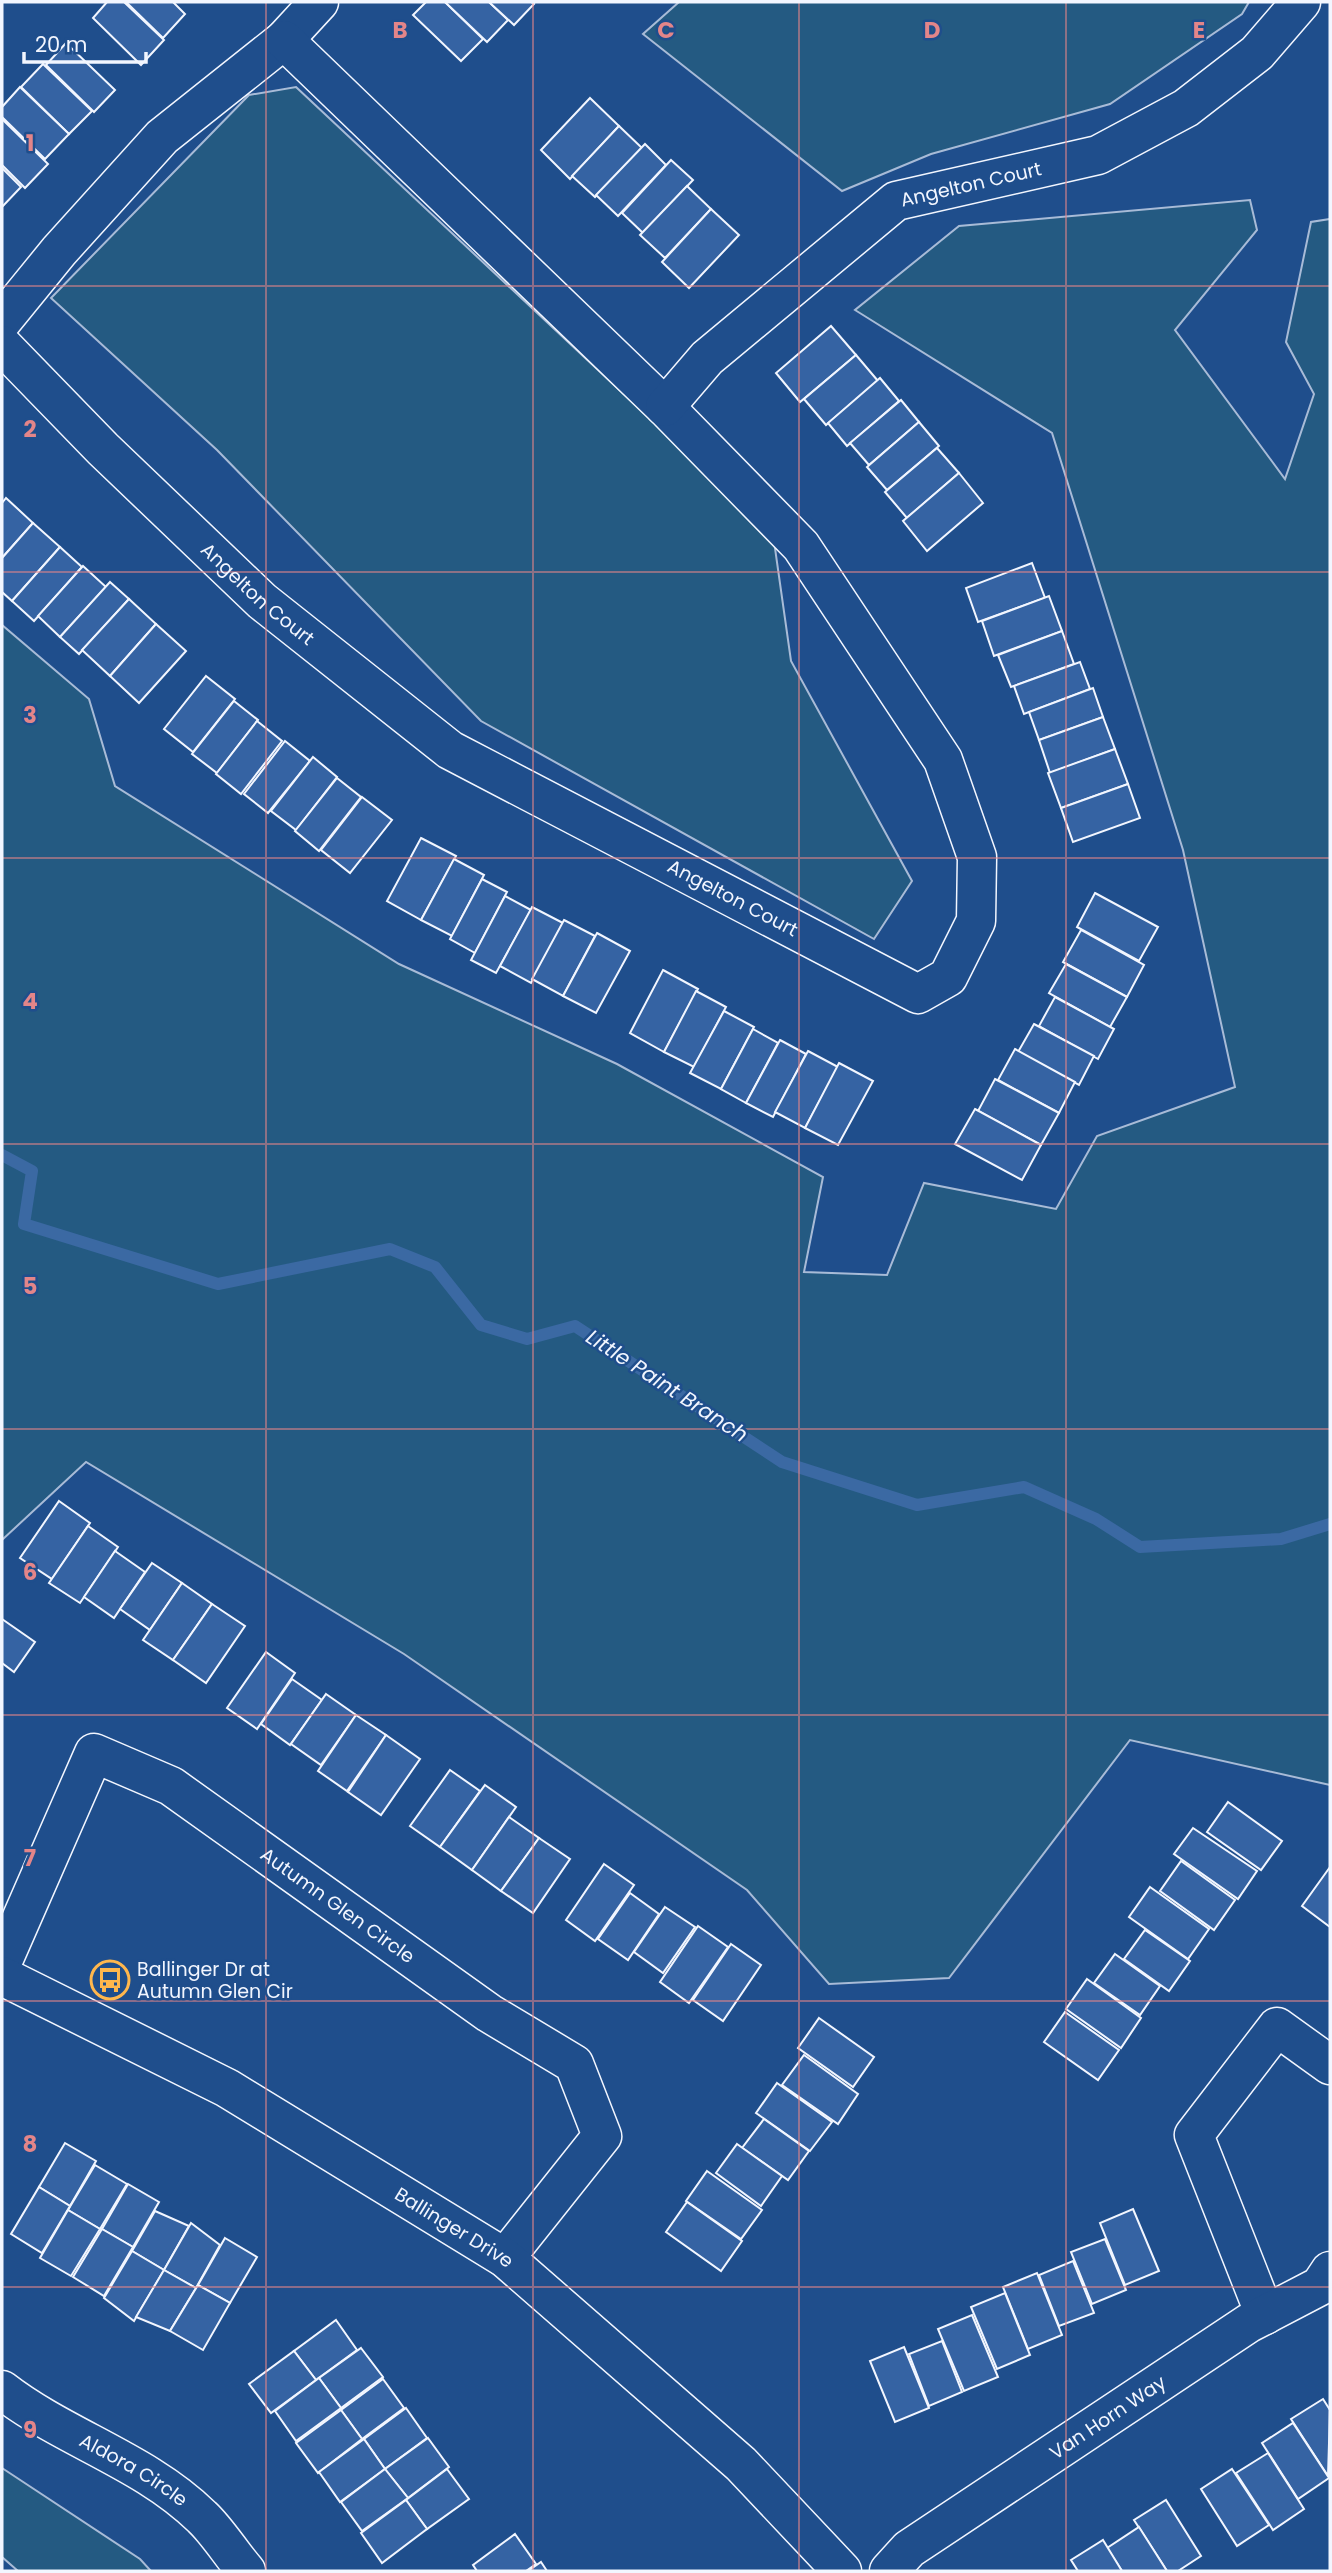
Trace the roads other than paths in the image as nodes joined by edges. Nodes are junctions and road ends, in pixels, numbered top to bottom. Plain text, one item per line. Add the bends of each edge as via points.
1 (319, 2) edge
2 (1301, 2) edge
3 (284, 40) junction
4 (2, 321) edge
5 (2, 345) edge
6 (665, 407) junction
7 (2, 1963) edge
8 (2, 1976) edge
9 (1330, 2065) edge
10 (505, 2258) junction
11 (1330, 2271) edge
12 (1265, 2315) junction
13 (2, 2390) edge
14 (246, 2571) edge
15 (842, 2571) edge
16 (889, 2571) edge

1 - 3 street
2 - 6 street, Angelton Court via 1257,52 1186,108 1098,155 896,201 706,358
3 - 4 street via 162,137
3 - 6 street, Angelton Court
5 - 6 street, Angelton Court via 262,601 450,750 918,994 948,977 976,921 978,857 943,760 801,547
7 - 10 street, Autumn Glen Circle via 94,1754 171,1786 489,2013 574,2064 602,2136
8 - 10 street, Ballinger Drive via 227,2088
9 - 12 street via 1277,2027 1194,2135
10 - 15 street, Ballinger Drive via 741,2464
11 - 12 street, Van Horn Way via 1320,2286
12 - 16 street, Van Horn Way via 909,2549
13 - 14 street, Aldora Circle via 34,2415 138,2470 201,2516

